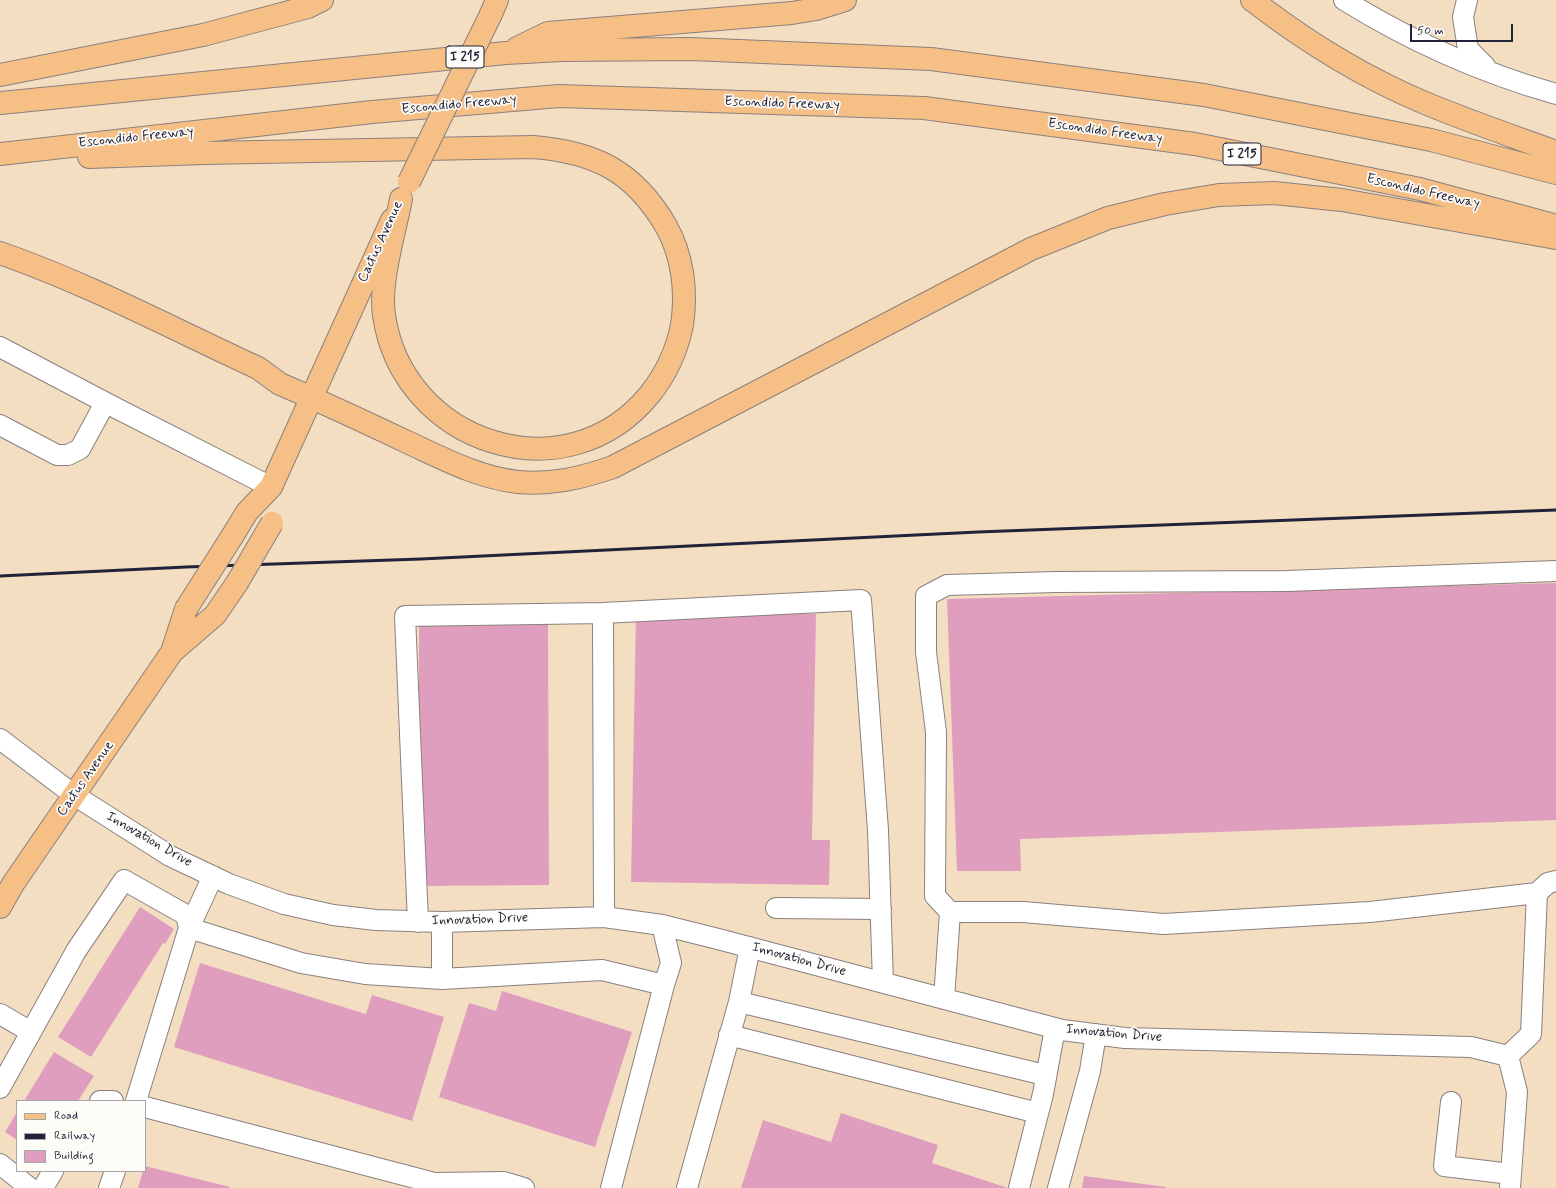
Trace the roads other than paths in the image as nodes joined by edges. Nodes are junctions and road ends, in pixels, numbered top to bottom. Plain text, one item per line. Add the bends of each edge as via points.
1 (322, 0) edge
2 (846, 0) edge
3 (1252, 0) edge
4 (1344, 0) edge
5 (1467, 0) edge
6 (494, 7) edge
7 (506, 53) junction
8 (1493, 73) junction
9 (0, 75) edge
10 (1556, 94) edge
11 (0, 103) edge
12 (1556, 152) edge
13 (0, 154) edge
14 (0, 160) edge
15 (1556, 173) edge
16 (405, 190) junction
17 (1556, 225) edge
18 (1556, 238) edge
19 (0, 254) edge
20 (0, 347) edge
21 (310, 397) junction
22 (106, 403) junction
23 (0, 425) edge
24 (271, 487) junction
25 (1556, 571) edge
26 (603, 613) junction
27 (172, 652) junction
28 (0, 739) edge
29 (74, 795) junction
30 (213, 876) junction
31 (1556, 881) edge
32 (1536, 893) junction
33 (0, 906) edge
34 (776, 908) dead end
35 (881, 909) junction
36 (950, 912) junction
37 (604, 917) junction
38 (418, 922) junction
39 (442, 922) junction
40 (662, 925) junction
41 (189, 928) junction
42 (750, 947) junction
43 (442, 979) junction
44 (884, 983) junction
45 (664, 985) junction
46 (944, 999) junction
47 (739, 1002) junction
48 (0, 1014) edge
49 (1055, 1028) junction
50 (31, 1032) junction
51 (1096, 1034) junction
52 (730, 1035) junction
53 (1508, 1056) junction
54 (1046, 1075) junction
55 (0, 1088) edge
56 (136, 1100) edge
57 (1452, 1102) dead end
58 (146, 1107) edge
59 (1038, 1113) junction
60 (0, 1164) edge
61 (52, 1172) edge
62 (115, 1172) edge
63 (1510, 1181) edge
64 (503, 1185) edge
65 (30, 1188) edge
66 (43, 1188) edge
67 (109, 1188) edge
68 (524, 1188) edge
69 (611, 1188) edge
70 (687, 1188) edge
71 (1019, 1188) edge
72 (1058, 1188) edge

1 - 9 main road via 308,7 202,35
2 - 7 main road via 792,13 548,33
3 - 12 main road via 1331,55 1380,82 1424,103
4 - 8 street via 1379,22 1431,48
5 - 8 street via 1463,17 1468,49
6 - 16 main road, Cactus Avenue, bridge
7 - 11 main road, I 215
7 - 15 main road, I 215 via 691,49 931,59 1204,95 1431,140
8 - 10 street
13 - 17 main road, Escondido Freeway / I 215 via 372,112 559,96 924,108 1195,144 1420,189
14 - 16 main road via 204,153 533,147 580,154 603,163 625,177 640,191 657,211 677,251 684,290 680,336 657,384 637,409 617,424 576,443 552,448 526,449 479,438 462,430 435,411 418,394 403,371 394,353 384,314 388,266
16 - 21 main road, Cactus Avenue
18 - 21 main road via 1342,200 1274,193 1219,195 1108,218 1031,249 613,467 578,478 551,482 518,482 485,476
19 - 21 main road via 78,283 258,368 280,384
20 - 22 street
21 - 24 main road, Cactus Avenue
22 - 23 street via 80,449 68,455 57,455
22 - 24 street
24 - 27 main road, Cactus Avenue, bridge via 247,512 186,609
24 - 27 main road, Cactus Avenue, bridge via 272,523 246,570 215,615
25 - 36 street via 1288,581 947,585 926,596 926,652 936,732 935,896
26 - 35 street via 861,600 878,830
26 - 37 street
26 - 38 street via 405,616
27 - 29 main road, Cactus Avenue
28 - 29 street, Innovation Drive
29 - 30 street, Innovation Drive via 170,856
29 - 33 main road, Cactus Avenue
30 - 38 street, Innovation Drive via 284,904 333,915
30 - 41 street
31 - 32 street via 1548,883
32 - 36 street via 1370,912 1164,924 1023,912
32 - 53 street via 1531,1034
34 - 35 street
35 - 44 street
36 - 46 street
37 - 39 street, Innovation Drive
37 - 40 street, Innovation Drive
38 - 39 street, Innovation Drive
39 - 43 street
40 - 42 street, Innovation Drive
40 - 45 street via 671,962
41 - 43 street via 301,963 364,974
41 - 50 street via 186,915 124,880 76,952
41 - 56 street
42 - 44 street, Innovation Drive
42 - 47 street
43 - 45 street via 602,970
44 - 46 street, Innovation Drive
45 - 69 street
46 - 49 street, Innovation Drive
47 - 52 street
47 - 54 street
48 - 50 street
49 - 51 street, Innovation Drive
49 - 54 street
50 - 55 street
51 - 53 street, Innovation Drive via 1125,1038 1472,1047
51 - 72 street via 1090,1072
52 - 59 street
52 - 70 street
53 - 63 street via 1517,1092
54 - 59 street
57 - 63 street via 1444,1166
58 - 64 street via 434,1183
59 - 71 street
60 - 65 street
61 - 66 street
62 - 67 street
64 - 68 street

